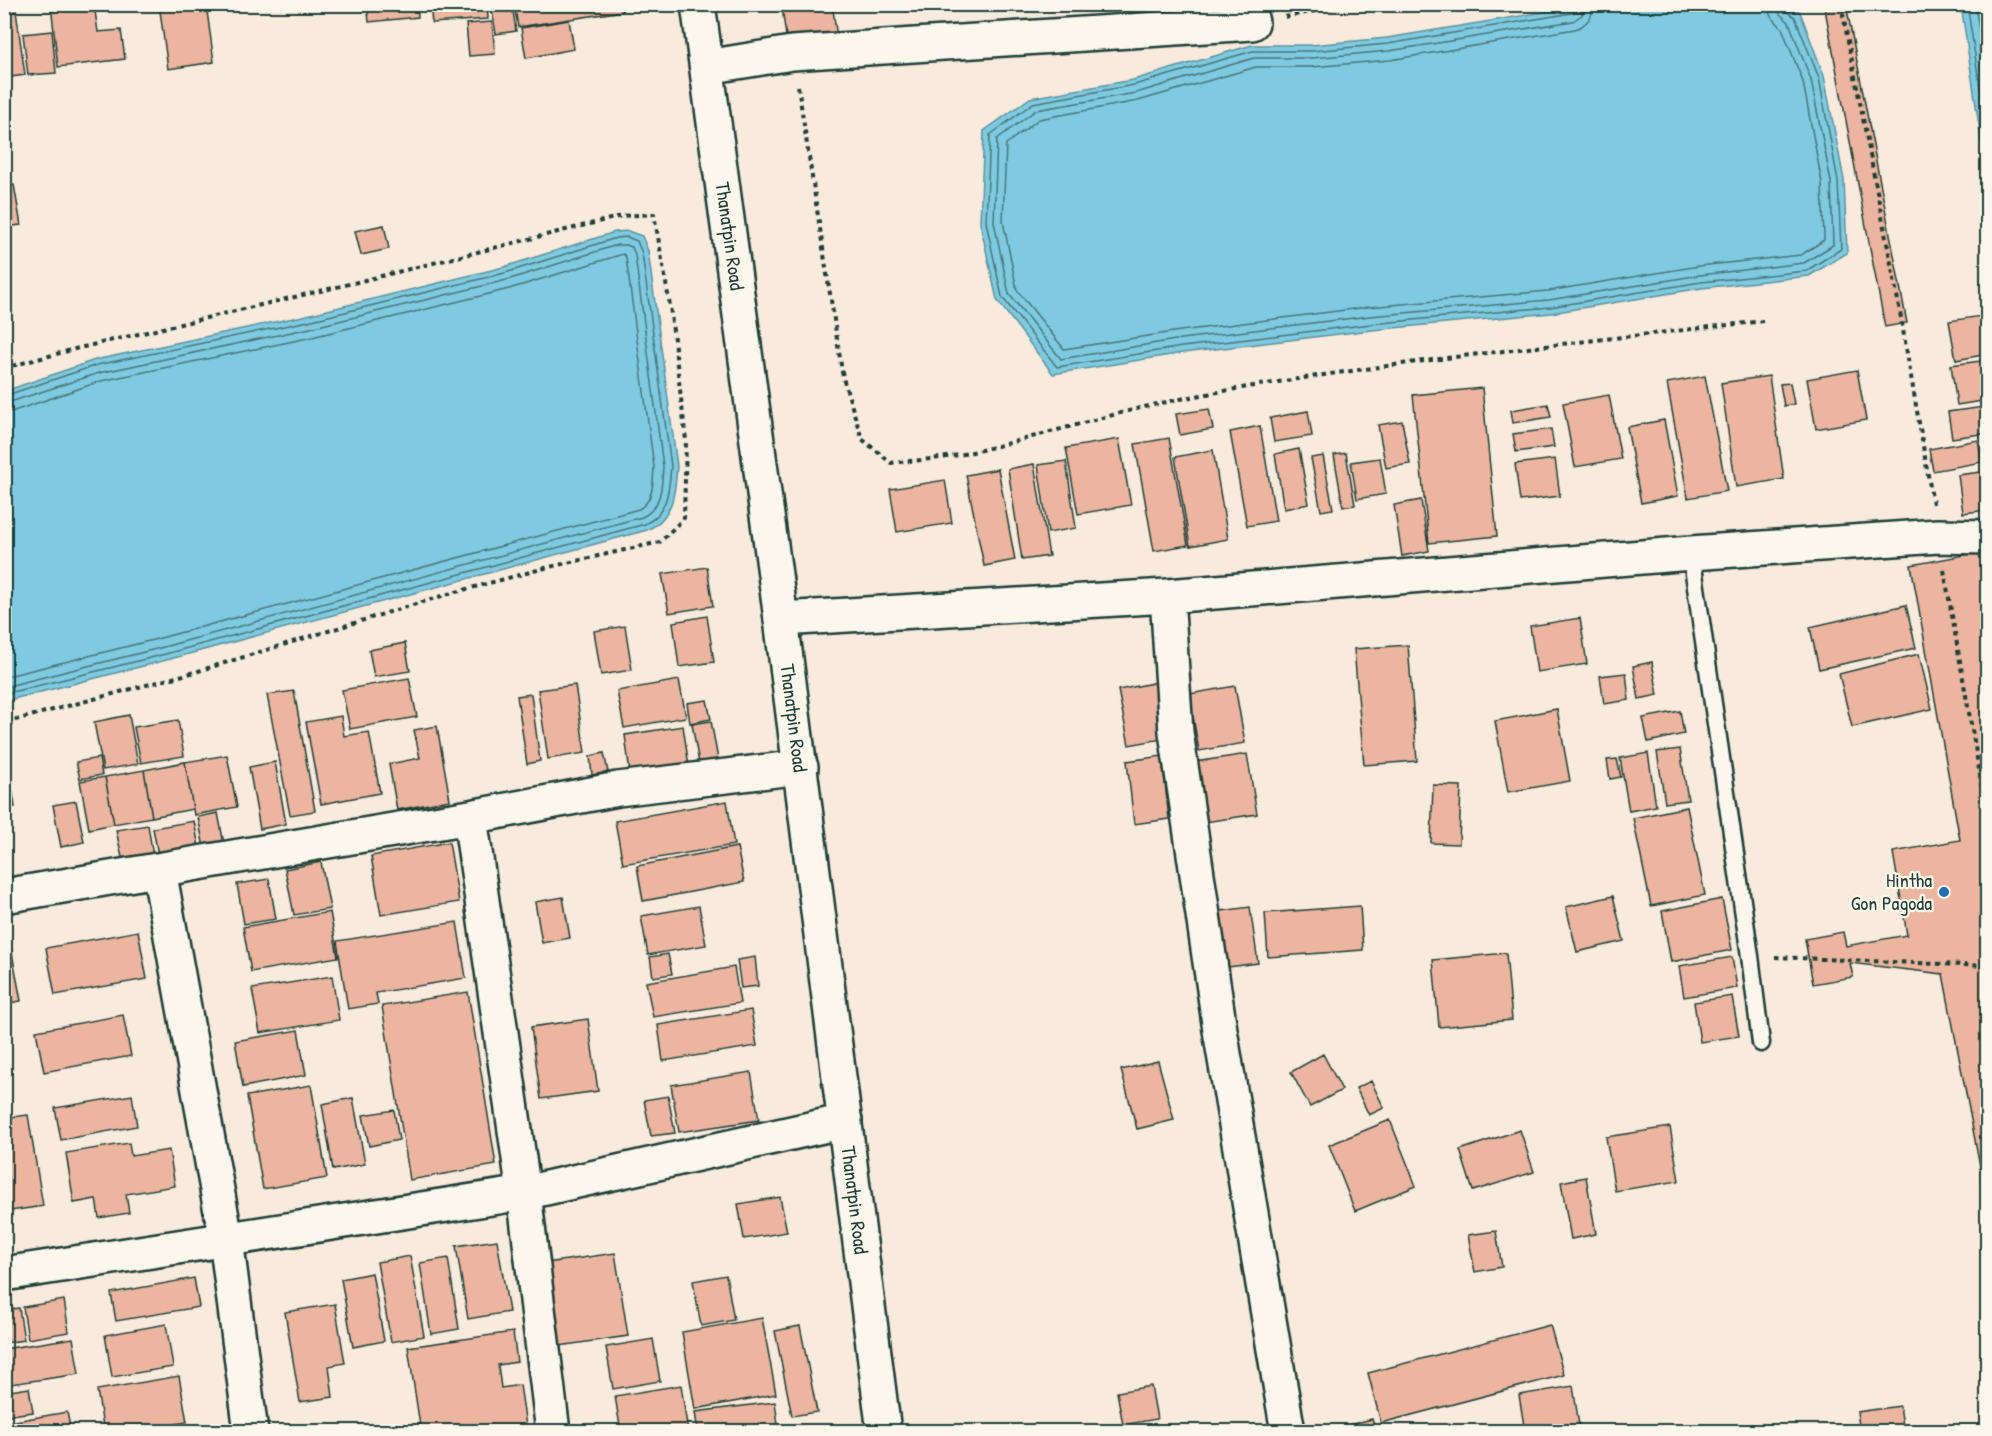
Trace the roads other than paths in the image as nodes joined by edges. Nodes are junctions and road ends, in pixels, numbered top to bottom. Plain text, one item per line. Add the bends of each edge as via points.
1 (698, 4) edge
2 (1250, 14) edge
3 (707, 68) junction
4 (1988, 537) edge
5 (1691, 553) junction
6 (1167, 596) junction
7 (782, 619) junction
8 (801, 767) junction
9 (470, 817) junction
10 (159, 870) junction
11 (4, 896) edge
12 (1761, 1043) dead end
13 (845, 1121) junction
14 (524, 1193) junction
15 (225, 1239) junction
16 (4, 1274) edge
17 (251, 1431) edge
18 (553, 1431) edge
19 (884, 1431) edge
20 (1288, 1431) edge

1 - 3 street, Thanatpin Road
2 - 3 street via 792,53
3 - 7 street, Thanatpin Road
4 - 5 street via 1938,536
5 - 6 street
5 - 12 lane
6 - 7 street
6 - 20 street via 1178,744 1220,1030
7 - 8 street, Thanatpin Road
8 - 9 street via 618,789
8 - 13 street, Thanatpin Road
9 - 10 street
9 - 14 street
10 - 11 street
10 - 15 street
13 - 14 street
13 - 19 street, Thanatpin Road
14 - 15 street
14 - 18 street
15 - 16 street
15 - 17 street

